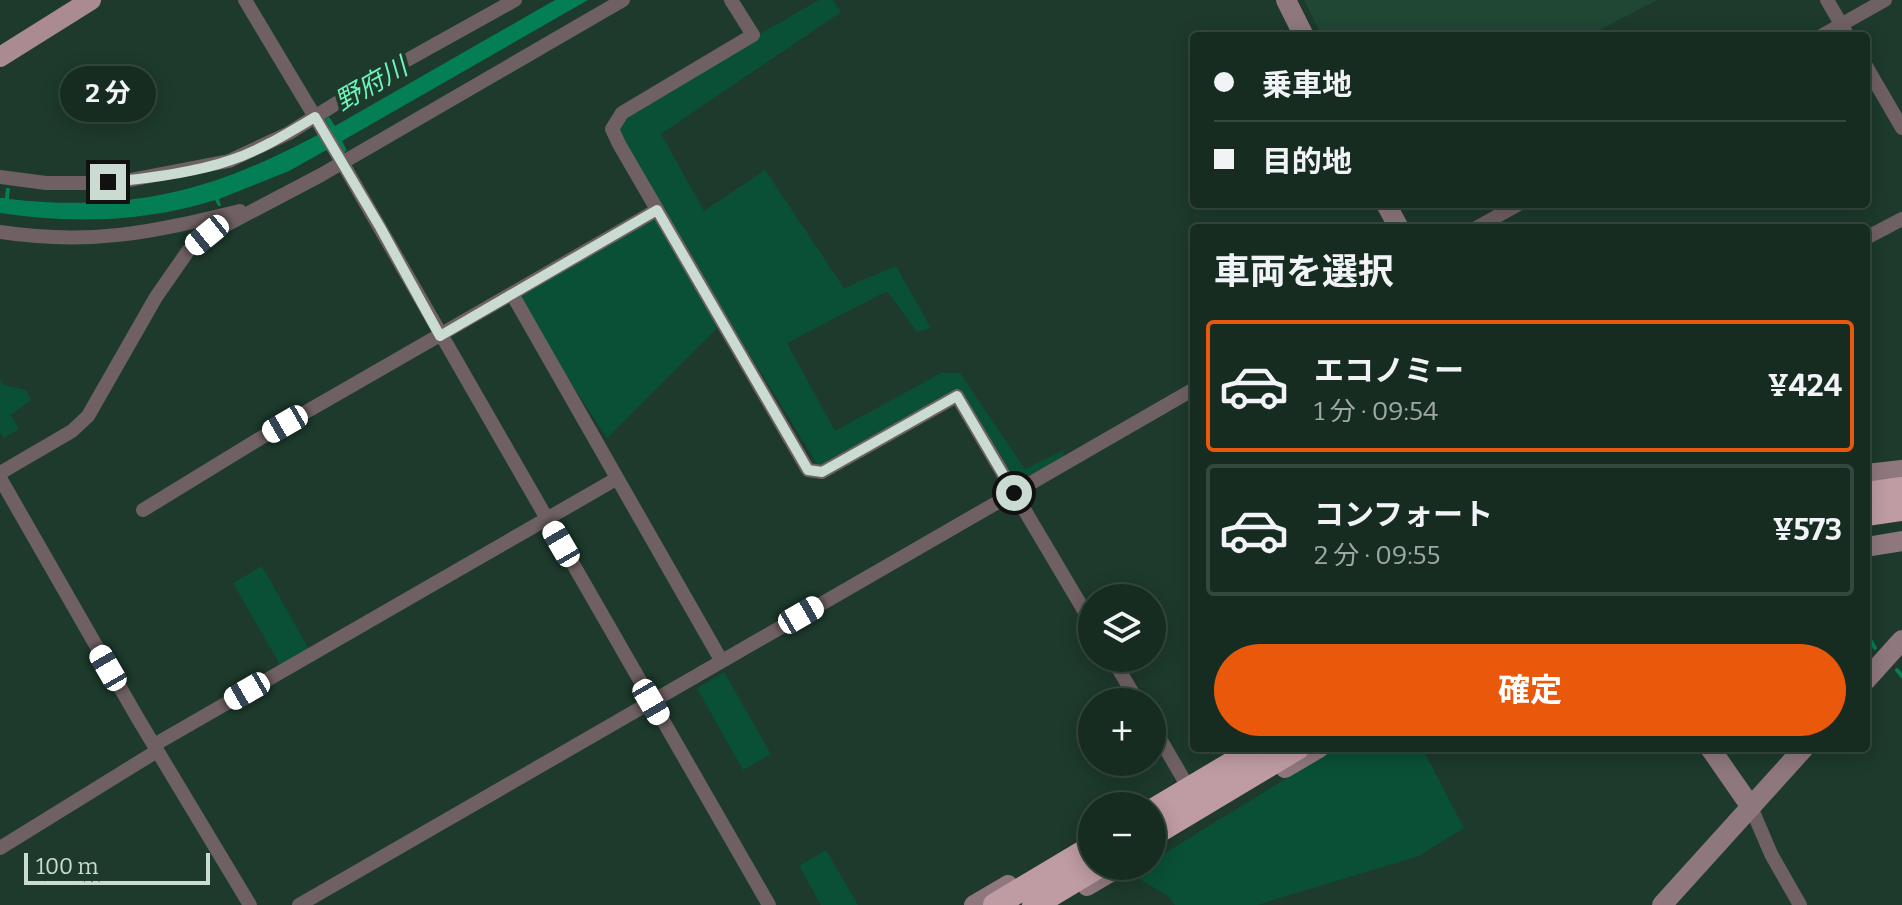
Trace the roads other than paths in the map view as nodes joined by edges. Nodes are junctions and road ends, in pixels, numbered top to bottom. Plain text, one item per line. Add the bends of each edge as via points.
1 (91, 0) edge
2 (245, 0) edge
3 (515, 0) edge
4 (623, 0) edge
5 (731, 0) edge
6 (1286, 0) edge
7 (1827, 0) edge
8 (1885, 0) edge
9 (1845, 30) edge
10 (1302, 32) edge
11 (0, 57) edge
12 (1870, 73) edge
13 (315, 117) junction
14 (1902, 128) edge
15 (342, 162) junction
16 (0, 177) edge
17 (266, 204) junction
18 (1512, 208) edge
19 (657, 210) junction
20 (1902, 219) edge
21 (1483, 224) edge
22 (0, 232) edge
23 (1870, 236) edge
24 (512, 294) junction
25 (440, 336) junction
26 (1190, 391) edge
27 (1902, 457) edge
28 (1870, 461) edge
29 (1902, 470) edge
30 (1870, 474) edge
31 (0, 476) edge
32 (616, 479) junction
33 (1902, 489) edge
34 (1014, 493) junction
35 (1870, 493) edge
36 (1902, 509) edge
37 (143, 510) dead end
38 (1870, 513) edge
39 (546, 518) junction
40 (1902, 541) edge
41 (1870, 546) edge
42 (1078, 600) edge
43 (1902, 640) edge
44 (721, 660) junction
45 (1870, 676) edge
46 (651, 702) junction
47 (156, 748) junction
48 (1166, 749) edge
49 (1230, 752) edge
50 (1251, 752) edge
51 (1290, 752) edge
52 (1312, 752) edge
53 (1713, 752) edge
54 (1800, 752) edge
55 (1184, 780) junction
56 (1164, 792) edge
57 (1166, 803) edge
58 (1751, 807) junction
59 (1166, 827) edge
60 (1166, 839) edge
61 (1078, 842) edge
62 (0, 848) edge
63 (1078, 855) edge
64 (1078, 879) edge
65 (1097, 880) edge
66 (250, 905) edge
67 (299, 905) edge
68 (769, 905) edge
69 (974, 905) edge
70 (995, 905) edge
71 (1034, 905) edge
72 (1055, 905) edge
73 (1662, 905) edge
74 (1800, 905) edge

1 - 11 main road
2 - 13 street
3 - 13 street
4 - 15 street
5 - 19 street via 753,35 644,98 622,113 612,129
6 - 10 main road
7 - 9 street
8 - 9 street
12 - 14 street
13 - 15 street
13 - 16 street via 251,153 186,170 86,183
15 - 17 street
15 - 25 street
17 - 22 street via 129,235 87,239
17 - 31 street via 188,251 88,416
18 - 21 street
19 - 24 street
19 - 34 street via 808,470 822,472 957,396
20 - 23 street
24 - 25 street
24 - 32 street
25 - 37 street
25 - 39 street
26 - 34 street
27 - 28 main road
29 - 30 main road
31 - 47 street
32 - 39 street
32 - 44 street
33 - 35 highway
34 - 42 street
34 - 44 street
36 - 38 highway
39 - 46 street
39 - 47 street
40 - 41 main road
43 - 45 main road
44 - 46 street
46 - 67 street
46 - 68 street
47 - 62 street
47 - 66 street
48 - 55 street
49 - 55 main road
50 - 57 highway
51 - 59 highway
52 - 60 main road
53 - 58 main road
54 - 58 main road
55 - 56 main road
58 - 73 main road
58 - 74 street
61 - 69 main road
63 - 70 highway
64 - 71 highway
65 - 72 main road

